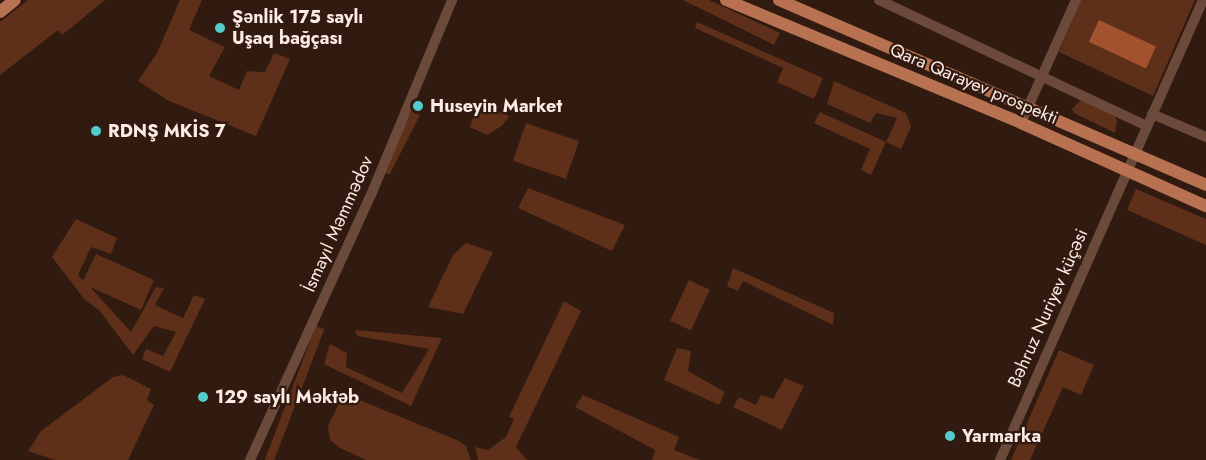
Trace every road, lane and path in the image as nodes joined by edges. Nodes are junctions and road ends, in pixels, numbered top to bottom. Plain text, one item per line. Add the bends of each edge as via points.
1 (15, 0) edge
2 (452, 0) edge
3 (726, 0) edge
4 (779, 0) edge
5 (879, 0) edge
6 (1076, 0) edge
7 (1203, 0) edge
8 (0, 12) edge
9 (1044, 75) junction
10 (1029, 107) junction
11 (1152, 114) junction
12 (1021, 123) junction
13 (1147, 126) junction
14 (1206, 136) edge
15 (1135, 152) junction
16 (1127, 170) junction
17 (1206, 185) edge
18 (1206, 206) edge
19 (250, 460) edge
20 (1000, 460) edge

1 - 8 main road
2 - 19 street, İsmayıl Məmmədov via 371,195
3 - 12 main road, Qara Qarayev prospekti
4 - 10 main road, Qara Qarayev prospekti
5 - 9 street
6 - 9 street
7 - 11 street
9 - 10 street
9 - 13 street
10 - 12 street
10 - 15 main road, Qara Qarayev prospekti
11 - 13 street
11 - 14 street
12 - 16 main road, Qara Qarayev prospekti
13 - 15 street
15 - 16 street, Bəhruz Nuriyev küçəsi
15 - 17 main road, Qara Qarayev prospekti
16 - 18 main road, Qara Qarayev prospekti
16 - 20 street, Bəhruz Nuriyev küçəsi

